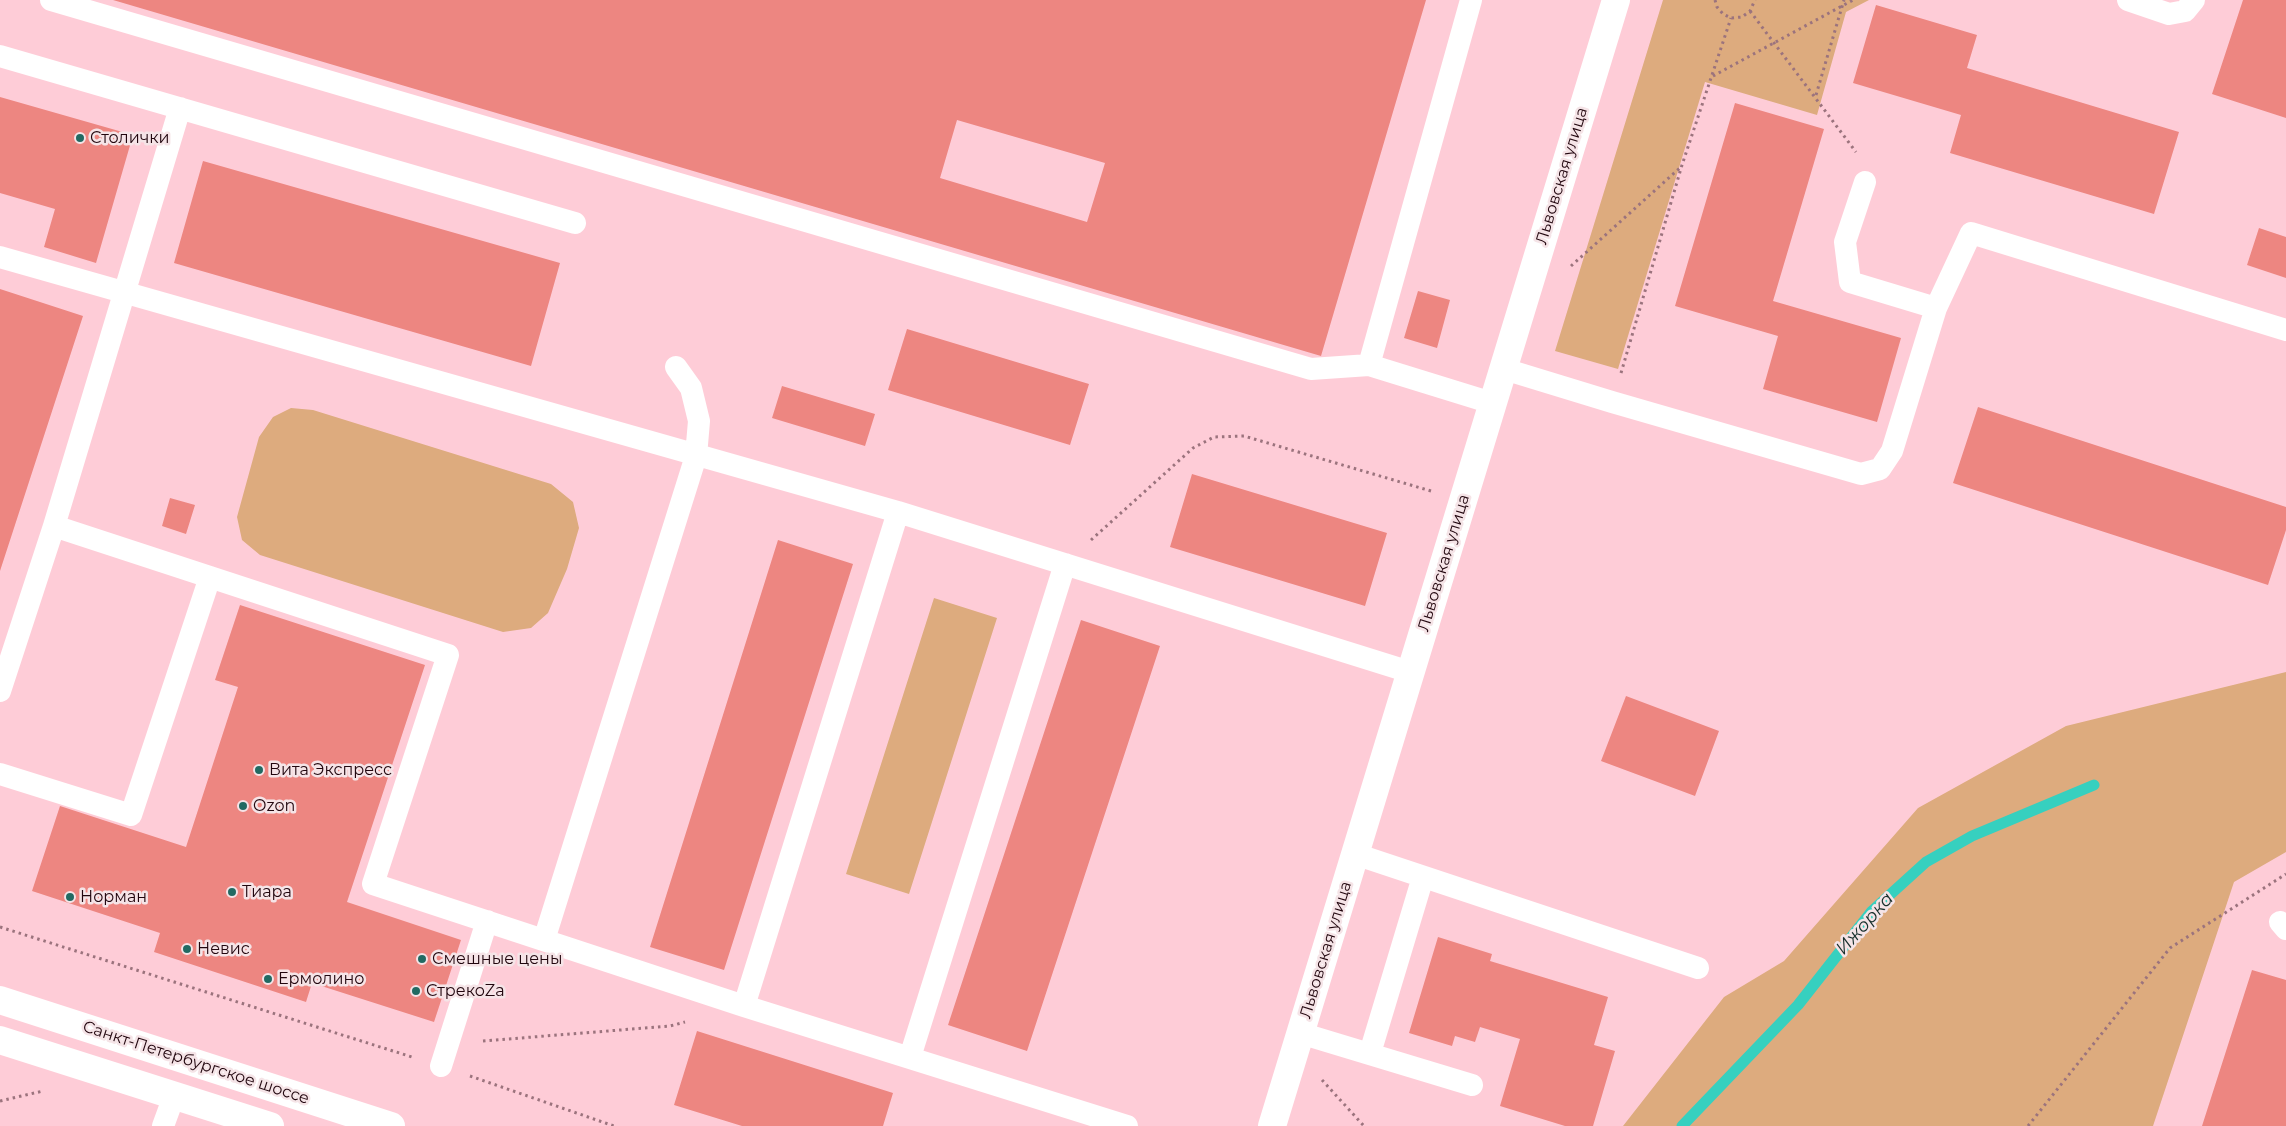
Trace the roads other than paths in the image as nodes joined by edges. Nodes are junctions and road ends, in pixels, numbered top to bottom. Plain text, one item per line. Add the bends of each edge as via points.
1 (51, 0) edge
2 (1471, 0) edge
3 (1616, 0) edge
4 (2128, 0) edge
5 (2194, 0) edge
6 (0, 56) edge
7 (180, 108) junction
8 (1866, 182) road end
9 (575, 223) dead end
10 (0, 257) edge
11 (126, 294) junction
12 (1936, 308) junction
13 (2286, 330) edge
14 (1369, 365) junction
15 (676, 367) dead end
16 (1504, 369) junction
17 (1492, 404) junction
18 (696, 456) junction
19 (898, 512) junction
20 (54, 526) junction
21 (1065, 564) junction
22 (210, 577) junction
23 (1410, 672) junction
24 (0, 691) edge
25 (0, 774) edge
26 (1355, 854) junction
27 (1424, 876) junction
28 (487, 921) junction
29 (544, 940) junction
30 (1698, 968) dead end
31 (0, 1000) edge
32 (744, 1006) junction
33 (1300, 1033) junction
34 (0, 1040) edge
35 (1370, 1053) junction
36 (910, 1058) junction
37 (441, 1066) road end
38 (1472, 1085) dead end
39 (174, 1096) junction
40 (163, 1126) edge
41 (270, 1126) edge
42 (392, 1126) edge
43 (1127, 1126) edge
44 (1272, 1126) edge

1 - 14 lane via 1311,369
2 - 14 lane
3 - 16 street, Львовская улица
4 - 5 lane via 2169,14 2184,11
6 - 7 lane
7 - 9 lane
7 - 11 lane
8 - 12 lane via 1845,242 1850,282
10 - 11 lane
11 - 18 lane
11 - 20 lane
12 - 13 lane via 1971,233
12 - 16 lane via 1892,451 1880,469 1861,474
14 - 17 lane
15 - 18 lane via 691,388 699,422
16 - 17 street, Львовская улица
17 - 23 street, Львовская улица
18 - 19 lane
18 - 29 lane
19 - 21 lane
19 - 32 lane
20 - 22 lane
20 - 24 lane
21 - 23 lane
21 - 36 lane
22 - 25 lane via 132,815
22 - 28 lane via 448,655 373,884
23 - 26 street, Львовская улица
26 - 27 lane
26 - 33 street, Львовская улица
27 - 30 lane
27 - 35 lane
28 - 29 lane
28 - 37 lane
29 - 32 lane
31 - 42 street, Санкт-Петербургское шоссе
32 - 36 lane
33 - 35 lane
33 - 44 street, Львовская улица
34 - 39 street
35 - 38 lane
36 - 43 lane
39 - 40 lane
39 - 41 street

